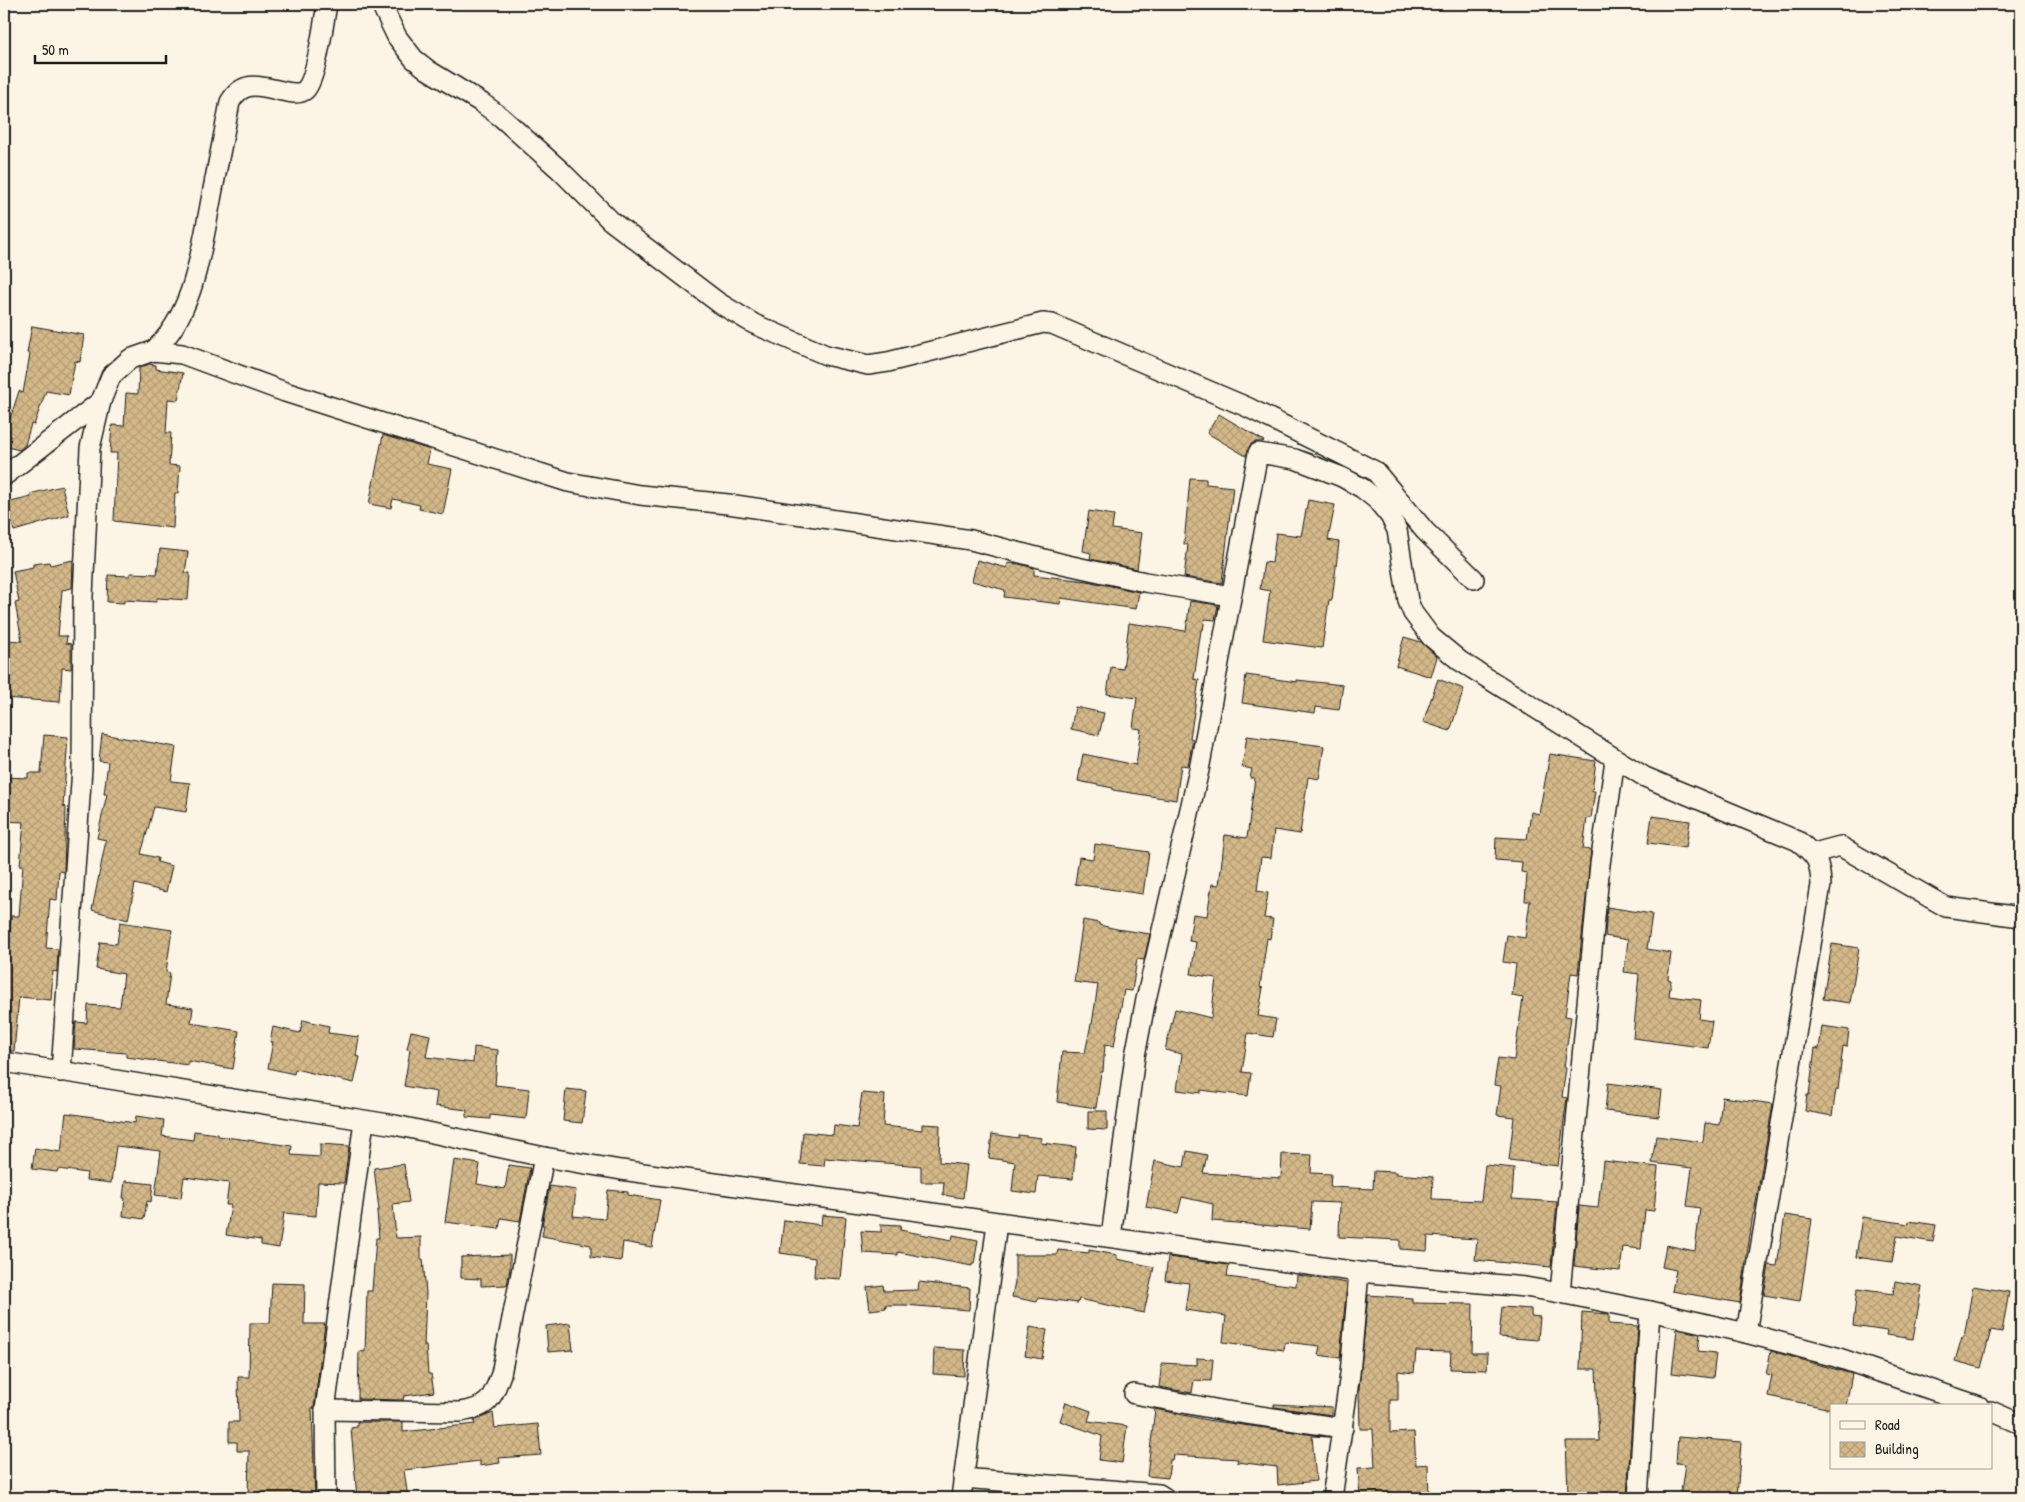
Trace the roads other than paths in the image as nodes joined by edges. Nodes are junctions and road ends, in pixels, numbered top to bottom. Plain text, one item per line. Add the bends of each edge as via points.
1 (327, 4) edge
2 (381, 4) edge
3 (153, 351) junction
4 (101, 401) junction
5 (4, 476) edge
6 (1474, 579) dead end
7 (1231, 596) junction
8 (1615, 760) junction
9 (1814, 853) junction
10 (2021, 917) edge
11 (4, 1062) edge
12 (61, 1072) junction
13 (364, 1122) junction
14 (544, 1157) junction
15 (997, 1223) junction
16 (1111, 1237) junction
17 (1359, 1272) junction
18 (1560, 1293) junction
19 (1650, 1310) junction
20 (1746, 1333) junction
21 (1134, 1394) dead end
22 (1973, 1404) edge
23 (325, 1410) junction
24 (1992, 1411) edge
25 (2021, 1424) edge
26 (1343, 1428) junction
27 (963, 1478) junction
28 (326, 1498) edge
29 (961, 1498) edge
30 (1165, 1498) edge
31 (1332, 1498) edge
32 (1638, 1498) edge

1 - 3 street via 312,77 306,90 294,93 252,86 238,90 230,102 195,277 177,322 166,340
2 - 6 street via 396,37 414,59 494,112 560,170 611,221 719,304 754,324 826,355 868,365 1043,323 1052,324 1247,407 1375,471 1425,531
3 - 4 street via 130,359 111,376
3 - 7 street via 182,354 285,392 568,482 640,495 728,504 971,540 1145,582
4 - 5 street
4 - 12 street via 90,448 83,596 82,768
7 - 8 street via 1258,453 1295,460 1342,477 1378,500 1390,516 1397,530 1410,608 1431,636 1460,662
7 - 16 street via 1199,770 1145,1004
8 - 9 street via 1669,789 1798,841
8 - 18 street via 1600,864
9 - 10 street via 1840,846 1946,907
9 - 20 street via 1821,885
11 - 12 street
12 - 13 street
13 - 14 street
13 - 23 street
14 - 15 street
14 - 23 street via 502,1374 490,1400 481,1407 460,1412
15 - 16 street
15 - 27 street
16 - 17 street
17 - 18 street
17 - 26 street
18 - 19 street
19 - 20 street
19 - 32 street
20 - 22 street via 1836,1357
21 - 26 street
23 - 28 street
24 - 25 street
26 - 31 street
27 - 29 street
27 - 30 street via 1159,1494

